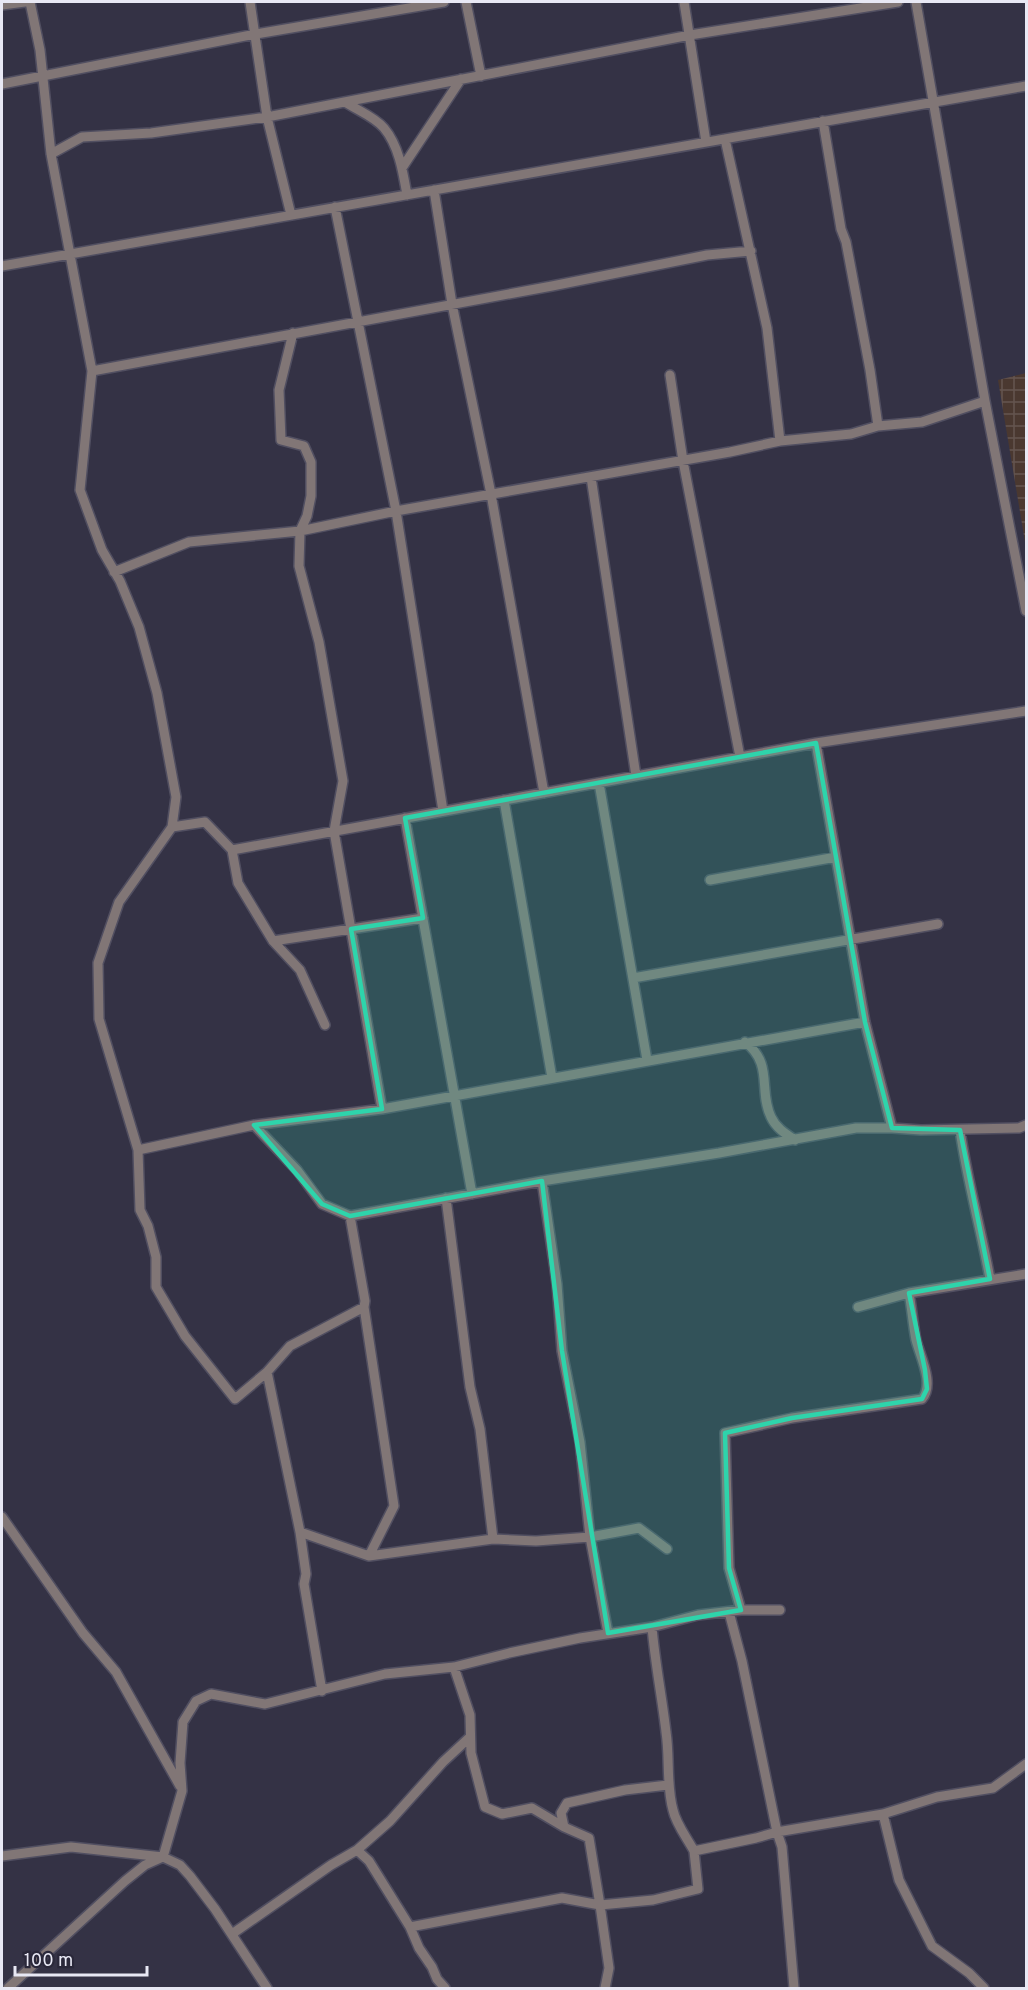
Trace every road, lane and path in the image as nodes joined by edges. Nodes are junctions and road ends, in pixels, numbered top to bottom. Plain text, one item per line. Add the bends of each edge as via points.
1 (25, 2) edge
2 (30, 2) edge
3 (250, 2) edge
4 (444, 2) edge
5 (466, 2) edge
6 (684, 2) edge
7 (898, 2) edge
8 (916, 2) edge
9 (2, 5) edge
10 (256, 34) junction
11 (690, 35) junction
12 (481, 76) junction
13 (42, 78) junction
14 (461, 79) junction
15 (2, 84) edge
16 (1026, 86) edge
17 (345, 102) junction
18 (933, 102) junction
19 (267, 117) junction
20 (824, 121) junction
21 (726, 139) junction
22 (706, 142) junction
23 (51, 154) junction
24 (402, 168) junction
25 (434, 190) junction
26 (406, 195) junction
27 (335, 207) junction
28 (291, 215) junction
29 (751, 251) junction
30 (69, 254) junction
31 (2, 266) edge
32 (452, 304) junction
33 (356, 323) junction
34 (293, 333) junction
35 (92, 371) junction
36 (670, 375) dead end
37 (985, 401) junction
38 (878, 426) junction
39 (780, 441) junction
40 (683, 460) junction
41 (591, 477) junction
42 (491, 494) junction
43 (396, 511) junction
44 (300, 531) junction
45 (114, 572) junction
46 (1026, 611) edge
47 (1026, 711) edge
48 (816, 743) junction
49 (740, 757) junction
50 (636, 776) junction
51 (598, 783) junction
52 (544, 793) junction
53 (504, 800) junction
54 (443, 811) junction
55 (405, 818) junction
56 (172, 827) junction
57 (334, 831) junction
58 (231, 850) junction
59 (836, 857) junction
60 (710, 880) dead end
61 (423, 918) junction
62 (938, 924) dead end
63 (351, 929) junction
64 (850, 939) junction
65 (273, 941) junction
66 (633, 978) junction
67 (865, 1022) junction
68 (325, 1025) dead end
69 (745, 1042) junction
70 (647, 1060) junction
71 (552, 1078) junction
72 (454, 1095) junction
73 (382, 1109) junction
74 (254, 1125) junction
75 (1026, 1125) edge
76 (892, 1128) junction
77 (960, 1130) junction
78 (795, 1140) junction
79 (138, 1150) junction
80 (542, 1181) junction
81 (472, 1194) junction
82 (446, 1198) junction
83 (350, 1216) junction
84 (1026, 1274) edge
85 (990, 1279) junction
86 (909, 1293) junction
87 (364, 1307) junction
88 (858, 1307) dead end
89 (267, 1372) junction
90 (2, 1517) edge
91 (300, 1532) junction
92 (590, 1536) junction
93 (493, 1539) junction
94 (667, 1549) dead end
95 (369, 1556) junction
96 (780, 1610) dead end
97 (741, 1611) junction
98 (729, 1612) junction
99 (652, 1627) junction
100 (608, 1633) junction
101 (454, 1667) junction
102 (322, 1691) junction
103 (470, 1737) junction
104 (1026, 1764) edge
105 (668, 1785) junction
106 (182, 1791) junction
107 (883, 1814) junction
108 (564, 1827) junction
109 (777, 1832) junction
110 (357, 1850) junction
111 (694, 1851) junction
112 (2, 1856) edge
113 (163, 1857) junction
114 (600, 1905) junction
115 (410, 1927) junction
116 (232, 1934) junction
117 (8, 1989) edge
118 (267, 1989) edge
119 (445, 1989) edge
120 (605, 1989) edge
121 (794, 1989) edge
122 (984, 1989) edge

1 - 9 street
2 - 13 street
3 - 10 street
4 - 10 street
5 - 12 street
6 - 11 street
7 - 11 street
8 - 18 street
10 - 13 street
10 - 19 street
11 - 12 street
11 - 22 street
12 - 14 street
13 - 15 street
13 - 23 street
14 - 17 street
14 - 24 street
16 - 18 street
17 - 19 street
17 - 24 street via 383,127
18 - 20 street
18 - 37 street
19 - 23 street via 151,133 82,137
19 - 28 street
20 - 21 street
20 - 38 street
21 - 22 street
21 - 29 street
22 - 25 street
23 - 30 street
24 - 26 street
25 - 26 street
25 - 32 street
26 - 27 street
27 - 28 street
27 - 33 street
28 - 30 street
29 - 32 street via 706,255
29 - 39 street via 767,328
30 - 31 street
30 - 35 street
32 - 33 street
32 - 42 street
33 - 34 street
33 - 43 street
34 - 35 street
34 - 44 street via 279,390 281,440 304,446 311,462 309,506
35 - 45 street via 80,490
36 - 40 street
37 - 38 street via 922,422
37 - 46 street
38 - 39 street via 851,434
39 - 40 street
40 - 41 street
40 - 49 street
41 - 42 street
41 - 50 street
42 - 43 street
42 - 52 street
43 - 44 street
43 - 54 street
44 - 45 street via 189,542
44 - 57 street via 300,566 319,642 343,781
45 - 56 street via 139,627 157,693 176,797
47 - 48 street
48 - 49 street
48 - 59 street
49 - 50 street
50 - 51 street
51 - 52 street
51 - 66 street
52 - 53 street
53 - 54 street
53 - 71 street
54 - 55 street
55 - 57 street
55 - 61 street
56 - 58 street via 205,822
56 - 79 street via 120,902 98,963 99,1019
57 - 58 street
57 - 63 street
58 - 65 street via 238,883
59 - 60 street
59 - 64 street
61 - 63 street
61 - 72 street
62 - 64 street
63 - 65 street
63 - 73 street
64 - 66 street
64 - 67 street
65 - 68 street via 300,970
66 - 70 street
67 - 69 street
67 - 76 street
69 - 70 street
69 - 78 street via 756,1050 760,1060 771,1117 780,1130
70 - 71 street
71 - 72 street
72 - 73 street
72 - 81 street
73 - 74 street
74 - 79 street
74 - 83 street via 297,1170 322,1204
75 - 77 street
76 - 77 street
76 - 78 street via 856,1128
77 - 85 street
78 - 80 street
79 - 89 street via 140,1210 156,1257 156,1287 185,1336 235,1399
80 - 81 street
80 - 92 street
81 - 82 street
82 - 83 street
82 - 93 street
83 - 87 street
84 - 85 street
85 - 86 street
86 - 88 street
86 - 97 street via 925,1370 927,1389 922,1399 792,1418 725,1433 729,1568
87 - 89 street via 290,1346
87 - 95 street via 394,1506
89 - 91 street
90 - 106 street via 83,1633 116,1672
91 - 95 street
91 - 102 street via 304,1584
92 - 93 street
92 - 94 street via 639,1528
92 - 100 street
93 - 95 street
96 - 97 street
97 - 98 street
98 - 99 street
98 - 109 street
99 - 100 street
99 - 105 street via 670,1769
100 - 101 street
101 - 102 street via 385,1674
101 - 103 street via 470,1715
102 - 106 street via 265,1704 211,1694 196,1701 183,1722
103 - 108 street via 485,1807 502,1814 532,1808
103 - 110 street
104 - 107 street via 993,1788 937,1797
105 - 108 street via 567,1803 561,1813
105 - 111 street via 673,1813
106 - 113 street
107 - 109 street
107 - 122 street via 899,1880 932,1946
108 - 114 street via 589,1838
109 - 111 street
109 - 121 street via 785,1869
110 - 115 street via 369,1861
110 - 116 street
111 - 114 street via 698,1889 653,1900
112 - 113 street via 71,1847
113 - 116 street via 180,1865 190,1876
113 - 117 street via 125,1881
114 - 115 street via 562,1898
114 - 120 street via 609,1968
115 - 119 street
116 - 118 street

